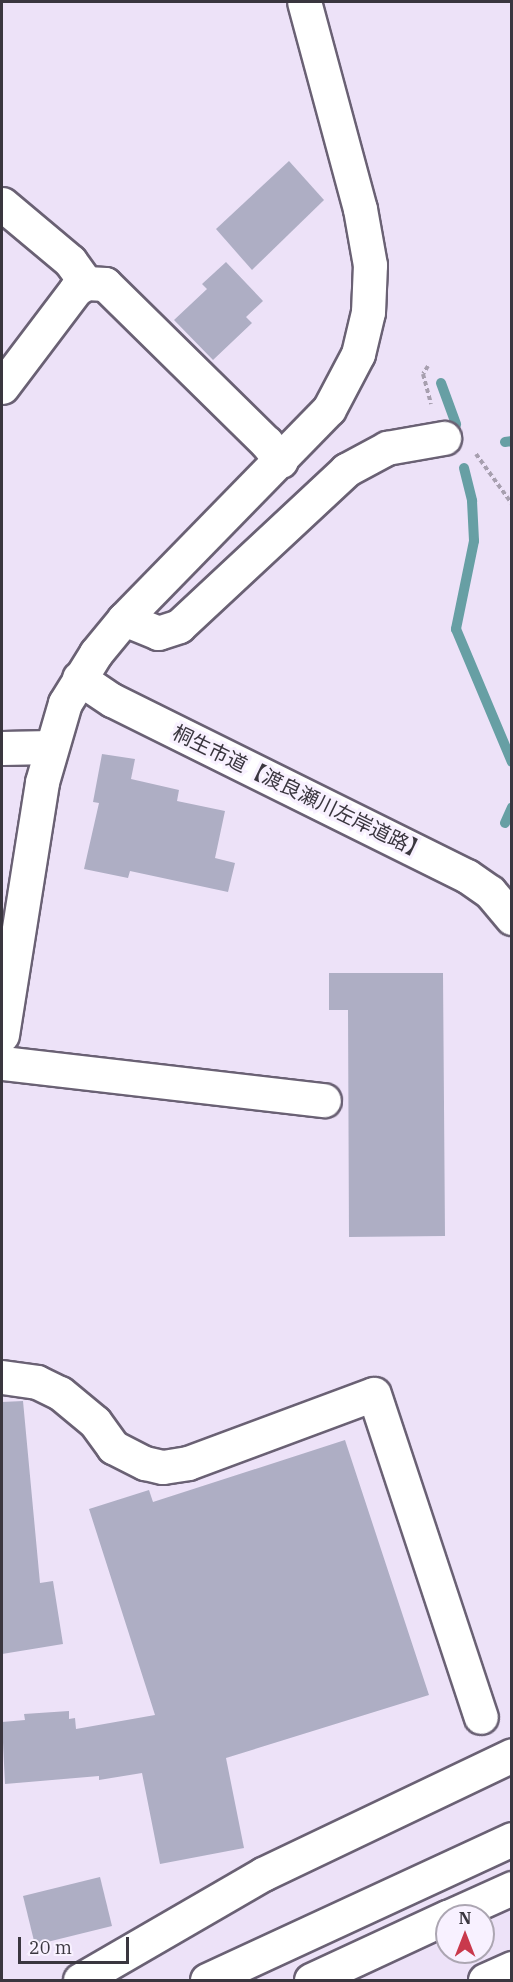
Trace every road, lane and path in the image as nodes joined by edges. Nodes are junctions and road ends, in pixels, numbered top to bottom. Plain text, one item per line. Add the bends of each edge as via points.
1 (304, 2) edge
2 (2, 204) edge
3 (86, 283) junction
4 (7, 369) edge
5 (308, 433) junction
6 (444, 438) joint
7 (281, 462) junction
8 (346, 470) junction
9 (512, 504) edge
10 (124, 619) junction
11 (79, 678) junction
12 (51, 747) junction
13 (2, 748) edge
14 (512, 918) edge
15 (2, 1035) edge
16 (2, 1063) edge
17 (324, 1100) dead end
18 (2, 1377) edge
19 (481, 1717) dead end
20 (512, 1755) edge
21 (512, 1839) edge
22 (512, 1888) edge
23 (477, 1904) edge
24 (435, 1923) edge
25 (512, 1968) edge
26 (80, 1980) edge
27 (207, 1980) edge
28 (311, 1980) edge
29 (485, 1980) edge

1 - 5 street via 360,209 370,265 368,312 358,354 329,409
2 - 3 street via 70,261
3 - 4 street via 67,299
3 - 7 street via 105,284 115,290 266,442
5 - 7 street
5 - 8 street
6 - 8 street via 387,448
6 - 9 path via 454,439 476,453
7 - 10 street
8 - 10 street via 179,626 158,633
10 - 11 street
11 - 12 street via 65,703
11 - 14 street, 桐生市道【渡良瀬川左岸道路】 via 112,700 467,876 501,902
12 - 13 street
12 - 15 street
16 - 17 street
18 - 19 street via 37,1382 60,1393 95,1422 113,1447 163,1467 188,1462 374,1394
20 - 26 street via 263,1874
21 - 27 street
22 - 23 street
24 - 28 street
25 - 29 street

